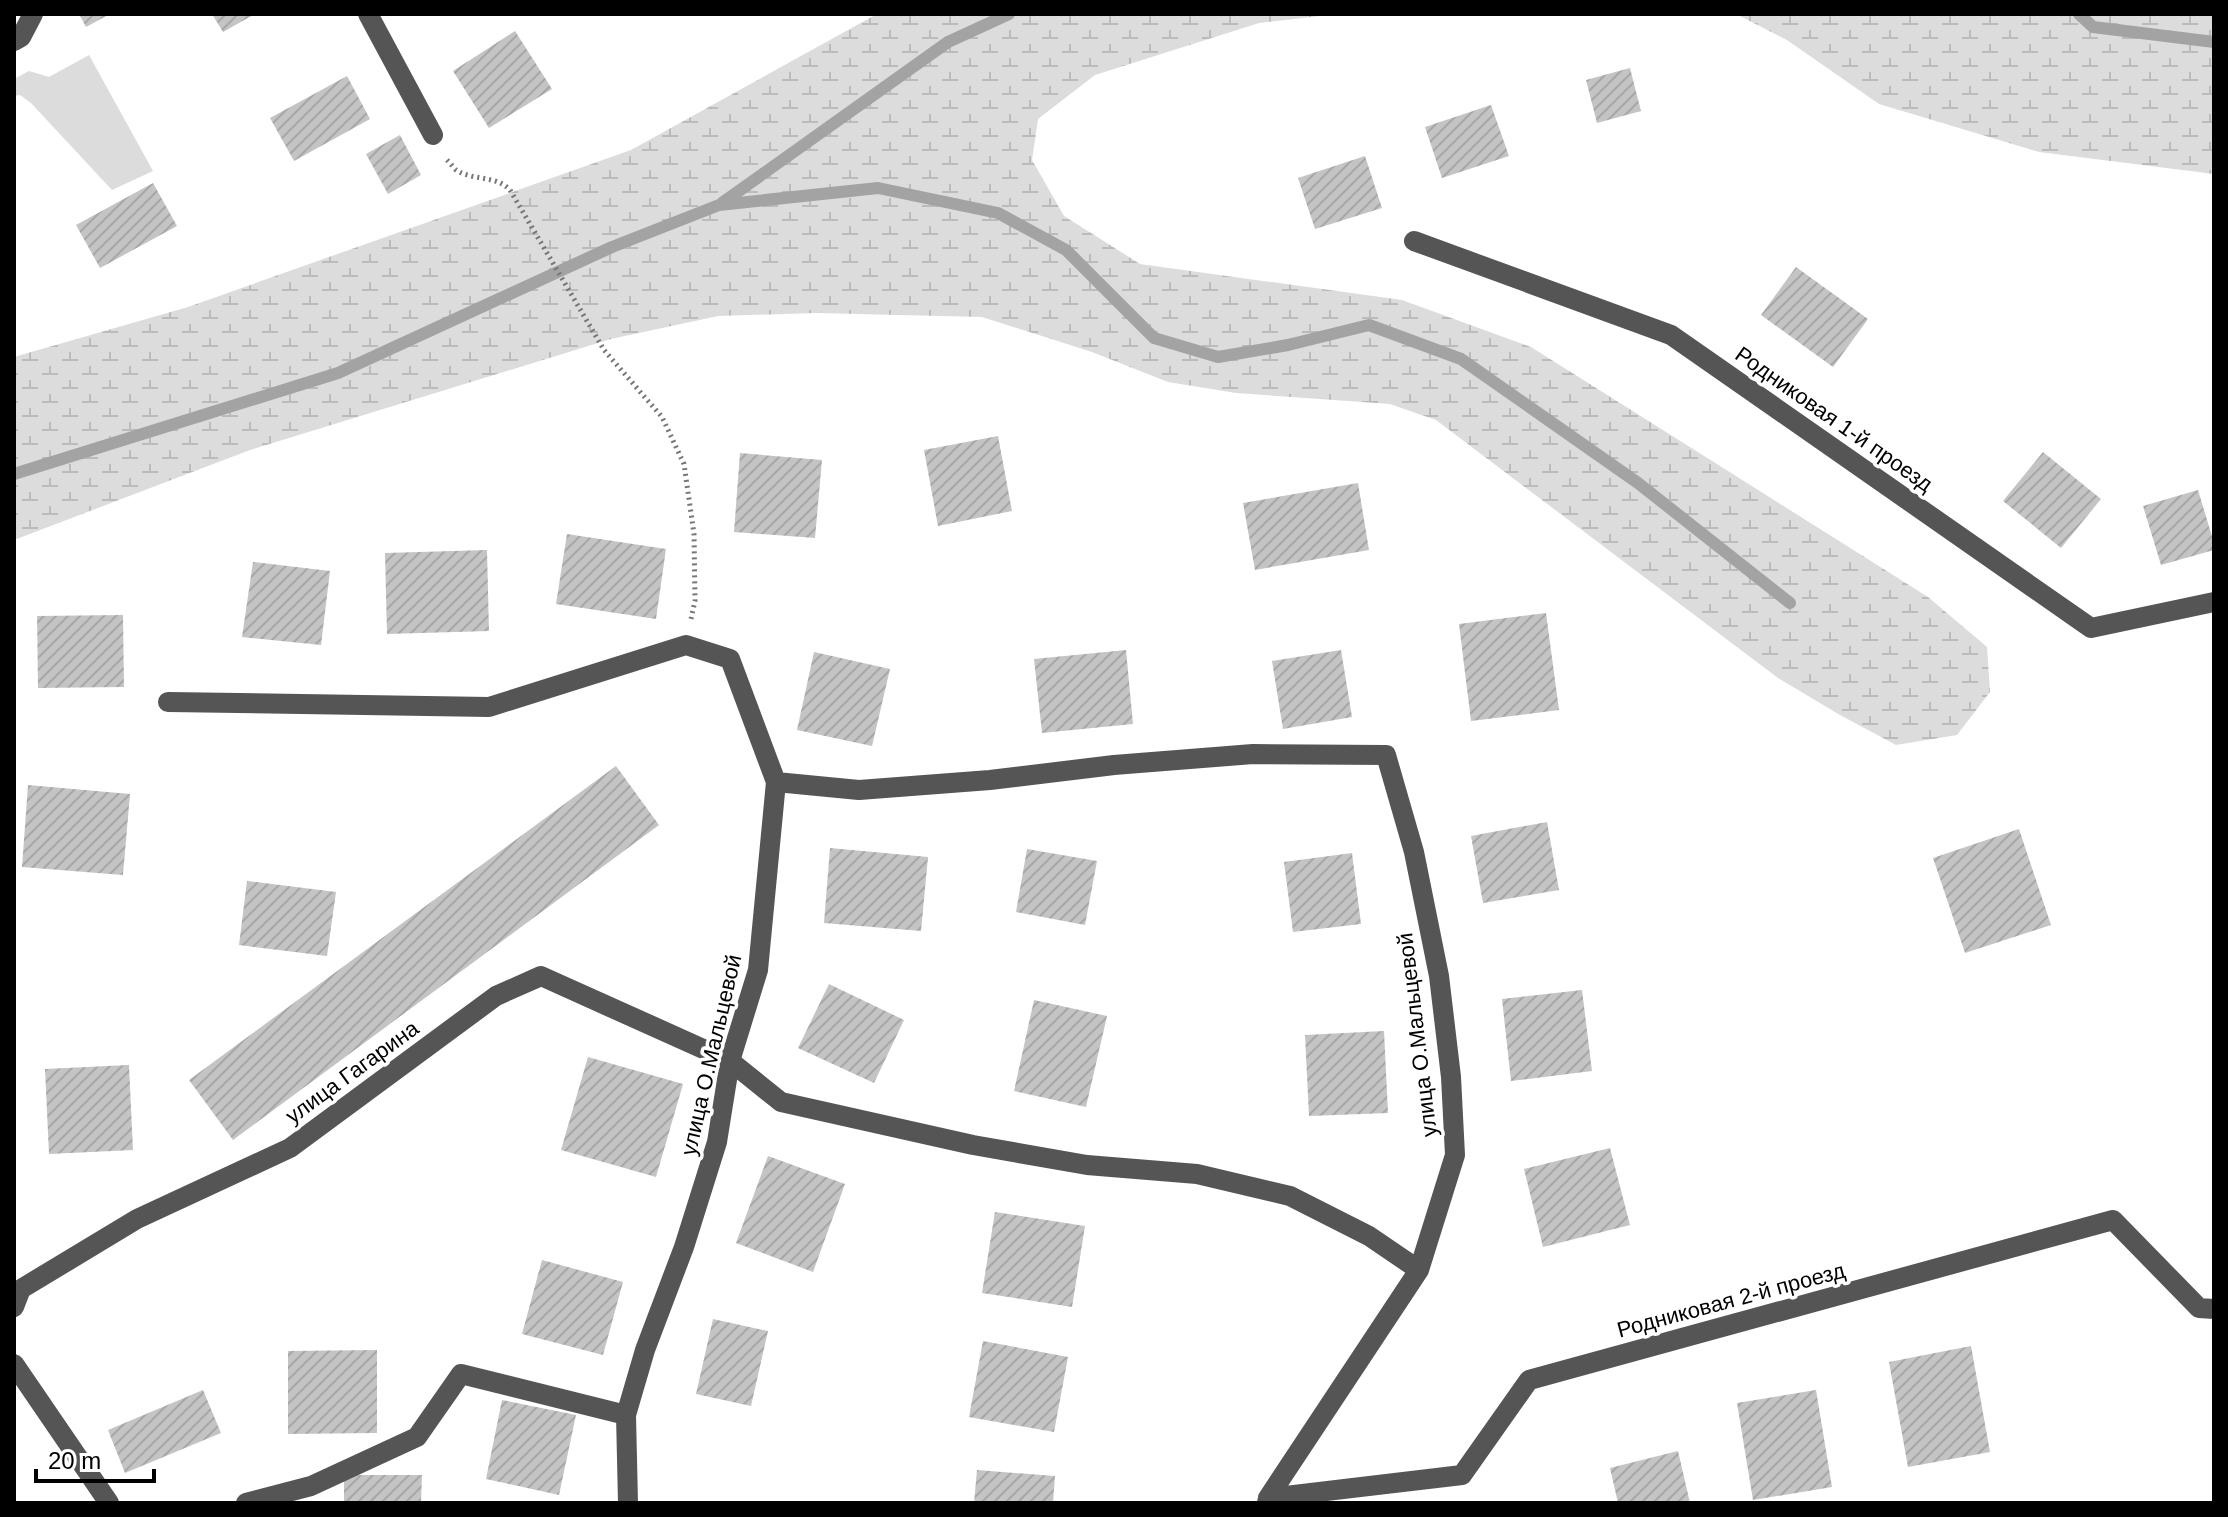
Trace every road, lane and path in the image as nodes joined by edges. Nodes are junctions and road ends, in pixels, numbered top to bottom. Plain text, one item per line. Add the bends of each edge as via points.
1 (33, 14) edge
2 (368, 14) edge
3 (14, 41) edge
4 (433, 135) joint
5 (1414, 241) dead end
6 (2214, 602) edge
7 (686, 645) junction
8 (168, 702) dead end
9 (776, 782) junction
10 (730, 1061) junction
11 (1419, 1270) junction
12 (14, 1307) edge
13 (2214, 1309) edge
14 (14, 1364) edge
15 (626, 1415) junction
16 (1268, 1501) edge
17 (109, 1503) edge
18 (246, 1503) edge
19 (628, 1503) edge

1 - 3 street
2 - 4 street
4 - 7 path via 457,170 503,182 510,190 604,350 662,417 684,464 694,534 695,601
5 - 6 street, Родниковая 1-й проезд via 1671,335 2091,628
7 - 8 street via 489,707
7 - 9 street, улица О.Мальцевой via 730,659
9 - 10 street, улица О.Мальцевой via 758,970
9 - 11 street, улица О.Мальцевой via 859,790 1238,755 1386,755 1414,852 1436,961 1452,1092 1455,1155
10 - 11 street, улица Гагарина via 781,1102 973,1145 1087,1165 1197,1174 1290,1196 1369,1236
10 - 12 street, улица Гагарина via 541,976 496,996 290,1148 137,1219 21,1289
10 - 15 street, улица О.Мальцевой via 717,1142
11 - 16 street, улица О.Мальцевой
13 - 16 street, Родниковая 2-й проезд via 2199,1308 2113,1220 1529,1380 1462,1475
14 - 17 street
15 - 18 street via 461,1374 417,1437 311,1486
15 - 19 street, улица О.Мальцевой

